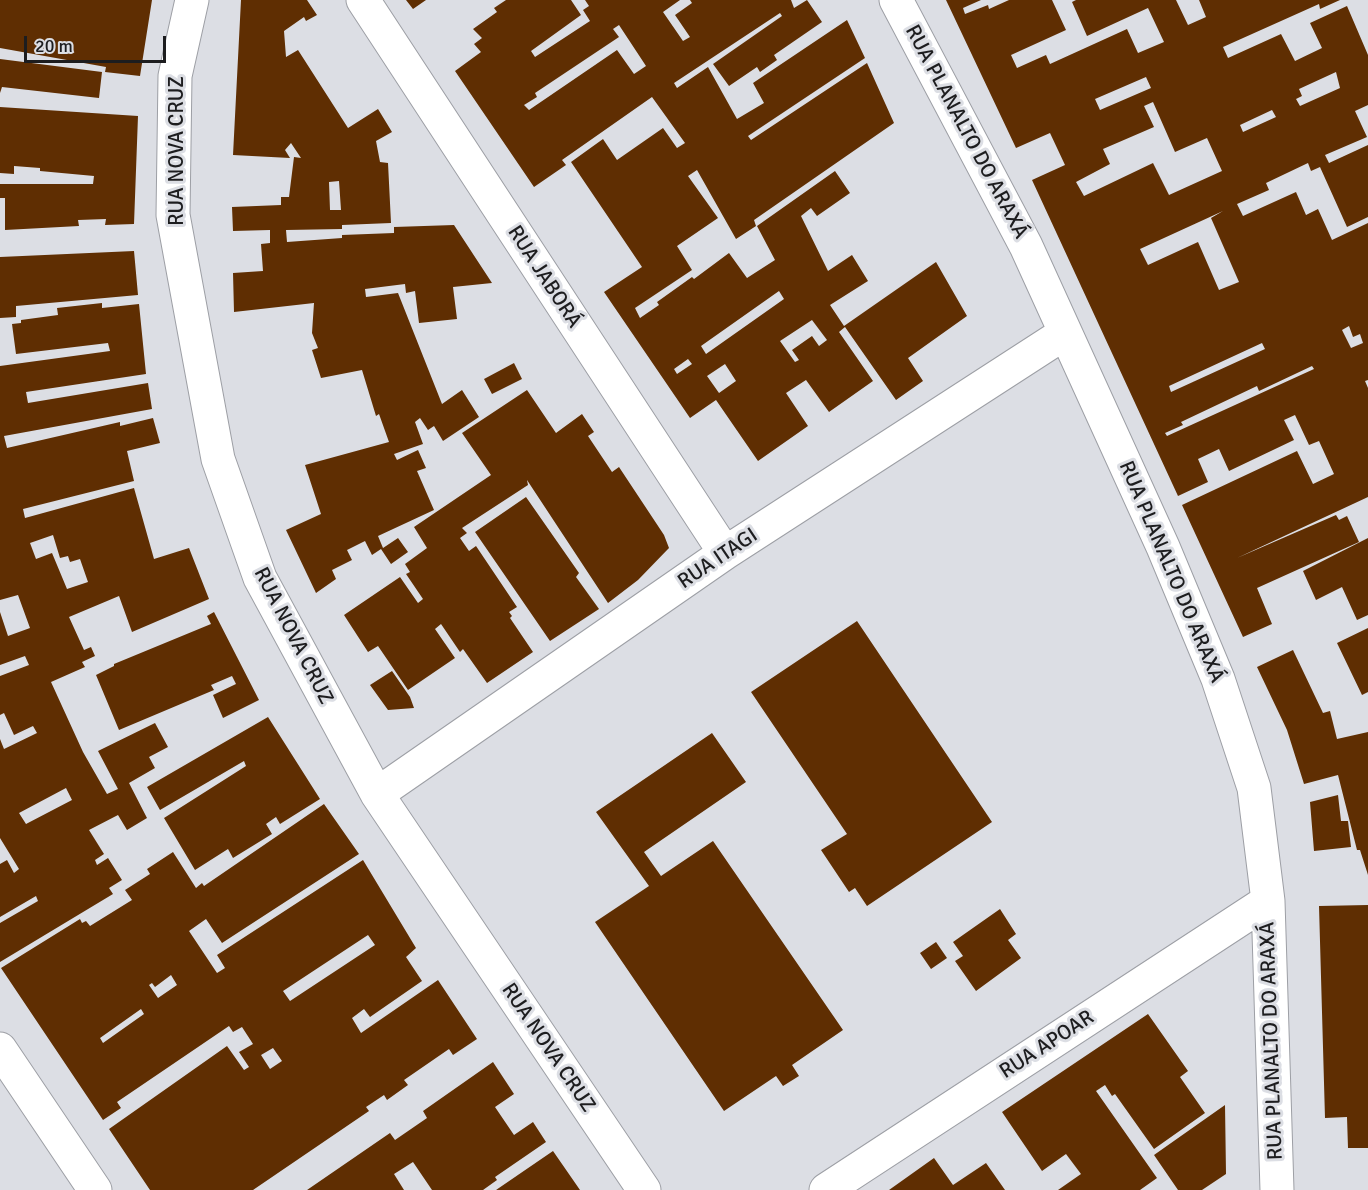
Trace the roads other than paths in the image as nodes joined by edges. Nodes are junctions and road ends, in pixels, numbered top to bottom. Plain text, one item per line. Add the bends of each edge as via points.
1 (192, 0) edge
2 (363, 0) edge
3 (896, 0) edge
4 (1065, 333) junction
5 (725, 553) junction
6 (377, 794) junction
7 (1268, 901) junction
8 (0, 1049) edge
9 (95, 1190) edge
10 (644, 1190) edge
11 (826, 1190) edge
12 (1277, 1190) edge

1 - 6 street, RUA NOVA CRUZ via 175,76 173,215 218,459 260,578
2 - 5 street, RUA JABORÁ
3 - 4 street, RUA PLANALTO DO ARAXÁ via 1026,246
4 - 5 street, RUA ITAGI
4 - 7 street, RUA PLANALTO DO ARAXÁ via 1163,547 1218,679 1254,788
5 - 6 street, RUA ITAGI
6 - 10 street, RUA NOVA CRUZ
7 - 11 street, RUA APOAR
7 - 12 street, RUA PLANALTO DO ARAXÁ
8 - 9 street

